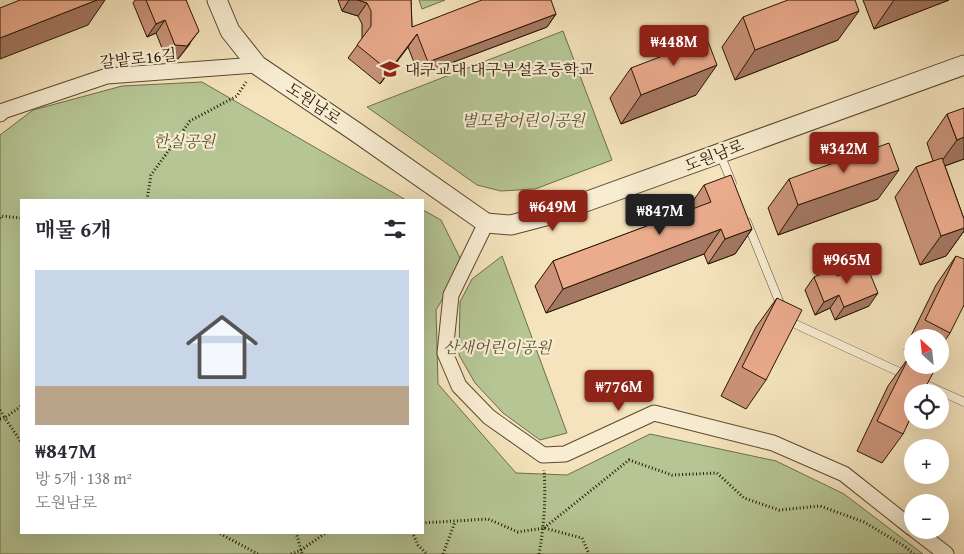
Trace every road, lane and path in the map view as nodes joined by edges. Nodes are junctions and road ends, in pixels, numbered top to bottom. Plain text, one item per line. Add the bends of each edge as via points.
1 (217, 0) edge
2 (257, 65) junction
3 (964, 65) edge
4 (0, 114) edge
5 (720, 154) junction
6 (734, 189) edge
7 (147, 199) edge
8 (0, 216) edge
9 (745, 216) edge
10 (20, 218) edge
11 (486, 224) junction
12 (964, 402) edge
13 (20, 407) edge
14 (0, 410) edge
15 (5, 418) junction
16 (0, 419) edge
17 (20, 440) edge
18 (544, 455) junction
19 (904, 521) edge
20 (454, 522) junction
21 (424, 523) edge
22 (544, 528) junction
23 (221, 534) edge
24 (297, 534) edge
25 (324, 534) edge
26 (413, 534) edge
27 (927, 539) edge
28 (302, 552) edge
29 (258, 554) edge
30 (290, 554) edge
31 (427, 554) edge
32 (443, 554) edge
33 (539, 554) edge
34 (590, 554) edge
35 (914, 554) edge
36 (946, 554) edge

1 - 2 street, 도원남로 via 230,31
2 - 4 street, 갈밭로16길 via 107,76
2 - 7 path via 237,96 190,121 151,175
2 - 11 street, 도원남로
3 - 5 street, 도원남로
5 - 6 lane
5 - 11 street, 도원남로 via 549,215 511,225
8 - 10 path
9 - 12 lane via 782,309 793,323
11 - 18 street via 451,295 445,353 459,386 489,418
13 - 15 path
14 - 15 path
15 - 16 path
15 - 17 path
18 - 19 street via 565,454 654,413 773,443 844,474
18 - 22 path
20 - 21 path
20 - 22 path via 488,519 518,532
20 - 32 path
22 - 33 path
22 - 34 path via 582,538
22 - 35 path via 630,460 672,475 717,473 744,498 779,510 820,506 864,522
23 - 29 path
24 - 28 path
25 - 28 path
26 - 31 path
27 - 36 street
28 - 30 path

